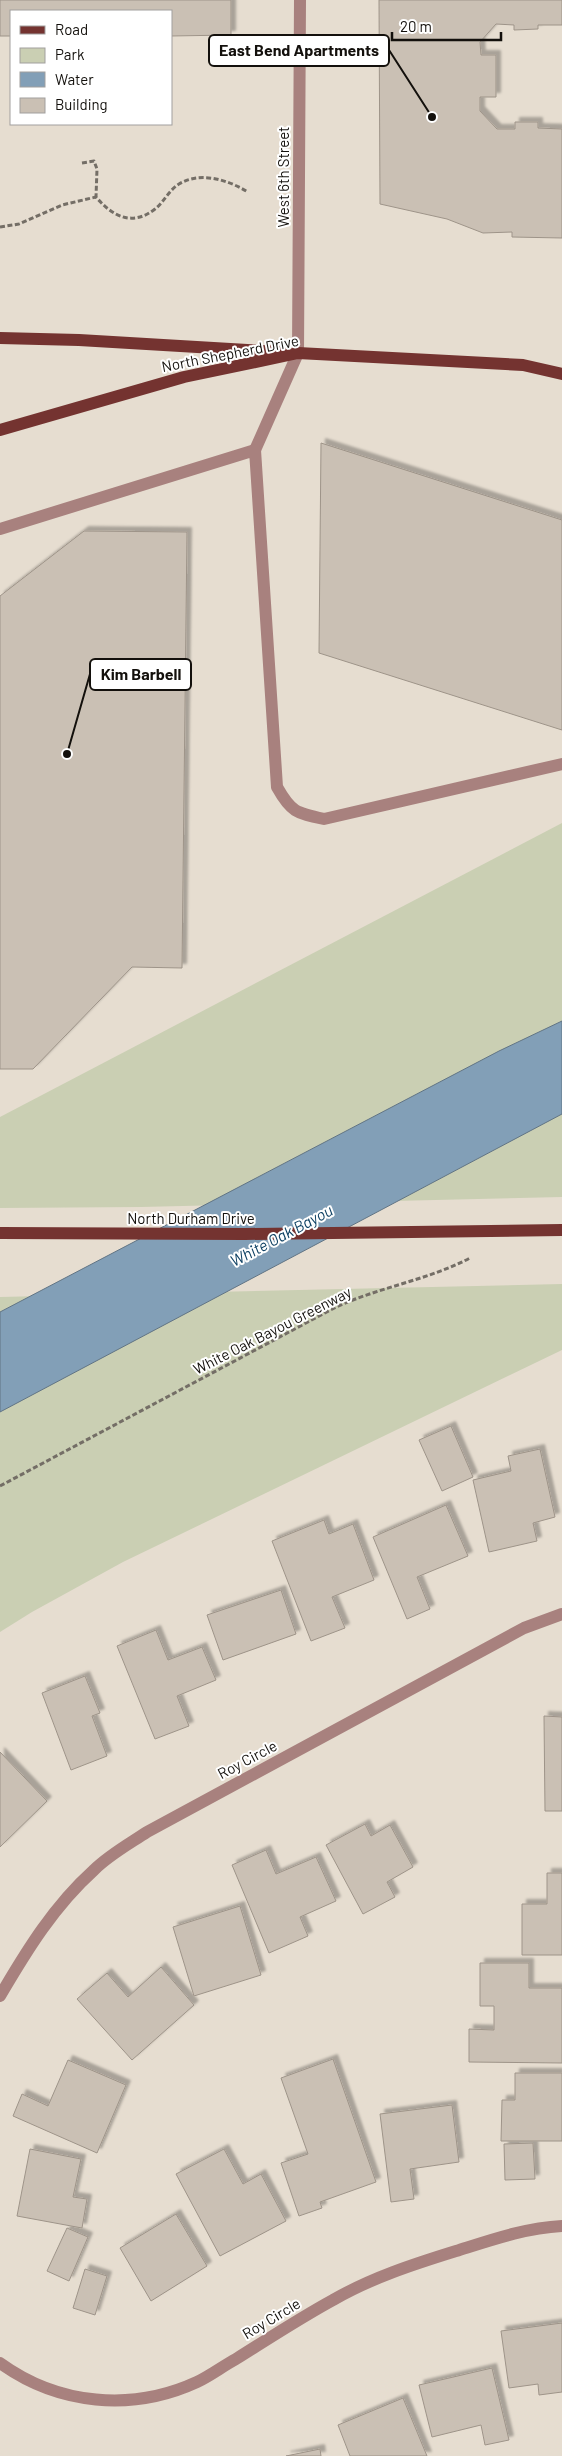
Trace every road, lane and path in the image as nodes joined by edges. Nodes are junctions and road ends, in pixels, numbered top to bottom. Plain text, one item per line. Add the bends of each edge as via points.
1 (300, 0) edge
2 (82, 163) dead end
3 (248, 192) dead end
4 (96, 197) junction
5 (0, 227) edge
6 (0, 338) edge
7 (298, 353) junction
8 (562, 374) edge
9 (0, 430) edge
10 (255, 450) junction
11 (0, 529) edge
12 (562, 764) edge
13 (562, 1230) edge
14 (0, 1232) edge
15 (476, 1255) dead end
16 (0, 1486) edge
17 (562, 1614) edge
18 (0, 1996) edge
19 (562, 2226) edge
20 (0, 2363) edge

1 - 7 street, West 6th Street
2 - 4 path via 94,162 97,169
3 - 4 path via 222,178 185,181 155,209 131,218 121,218 107,211
4 - 5 path via 62,205 19,224
6 - 7 main road
7 - 8 main road, North Shepherd Drive via 523,365
7 - 9 main road, North Shepherd Drive via 184,377
7 - 10 street
10 - 11 street
10 - 12 street via 277,787 287,805 304,814 324,818
13 - 14 main road, North Durham Drive, bridge via 245,1234
15 - 16 path, White Oak Bayou Greenway via 432,1275 355,1298 336,1307
17 - 18 street, Roy Circle via 524,1628 147,1832 95,1869 56,1908
19 - 20 street, Roy Circle via 540,2227 497,2238 385,2275 334,2299 197,2382 150,2399 107,2402 72,2396 36,2384

